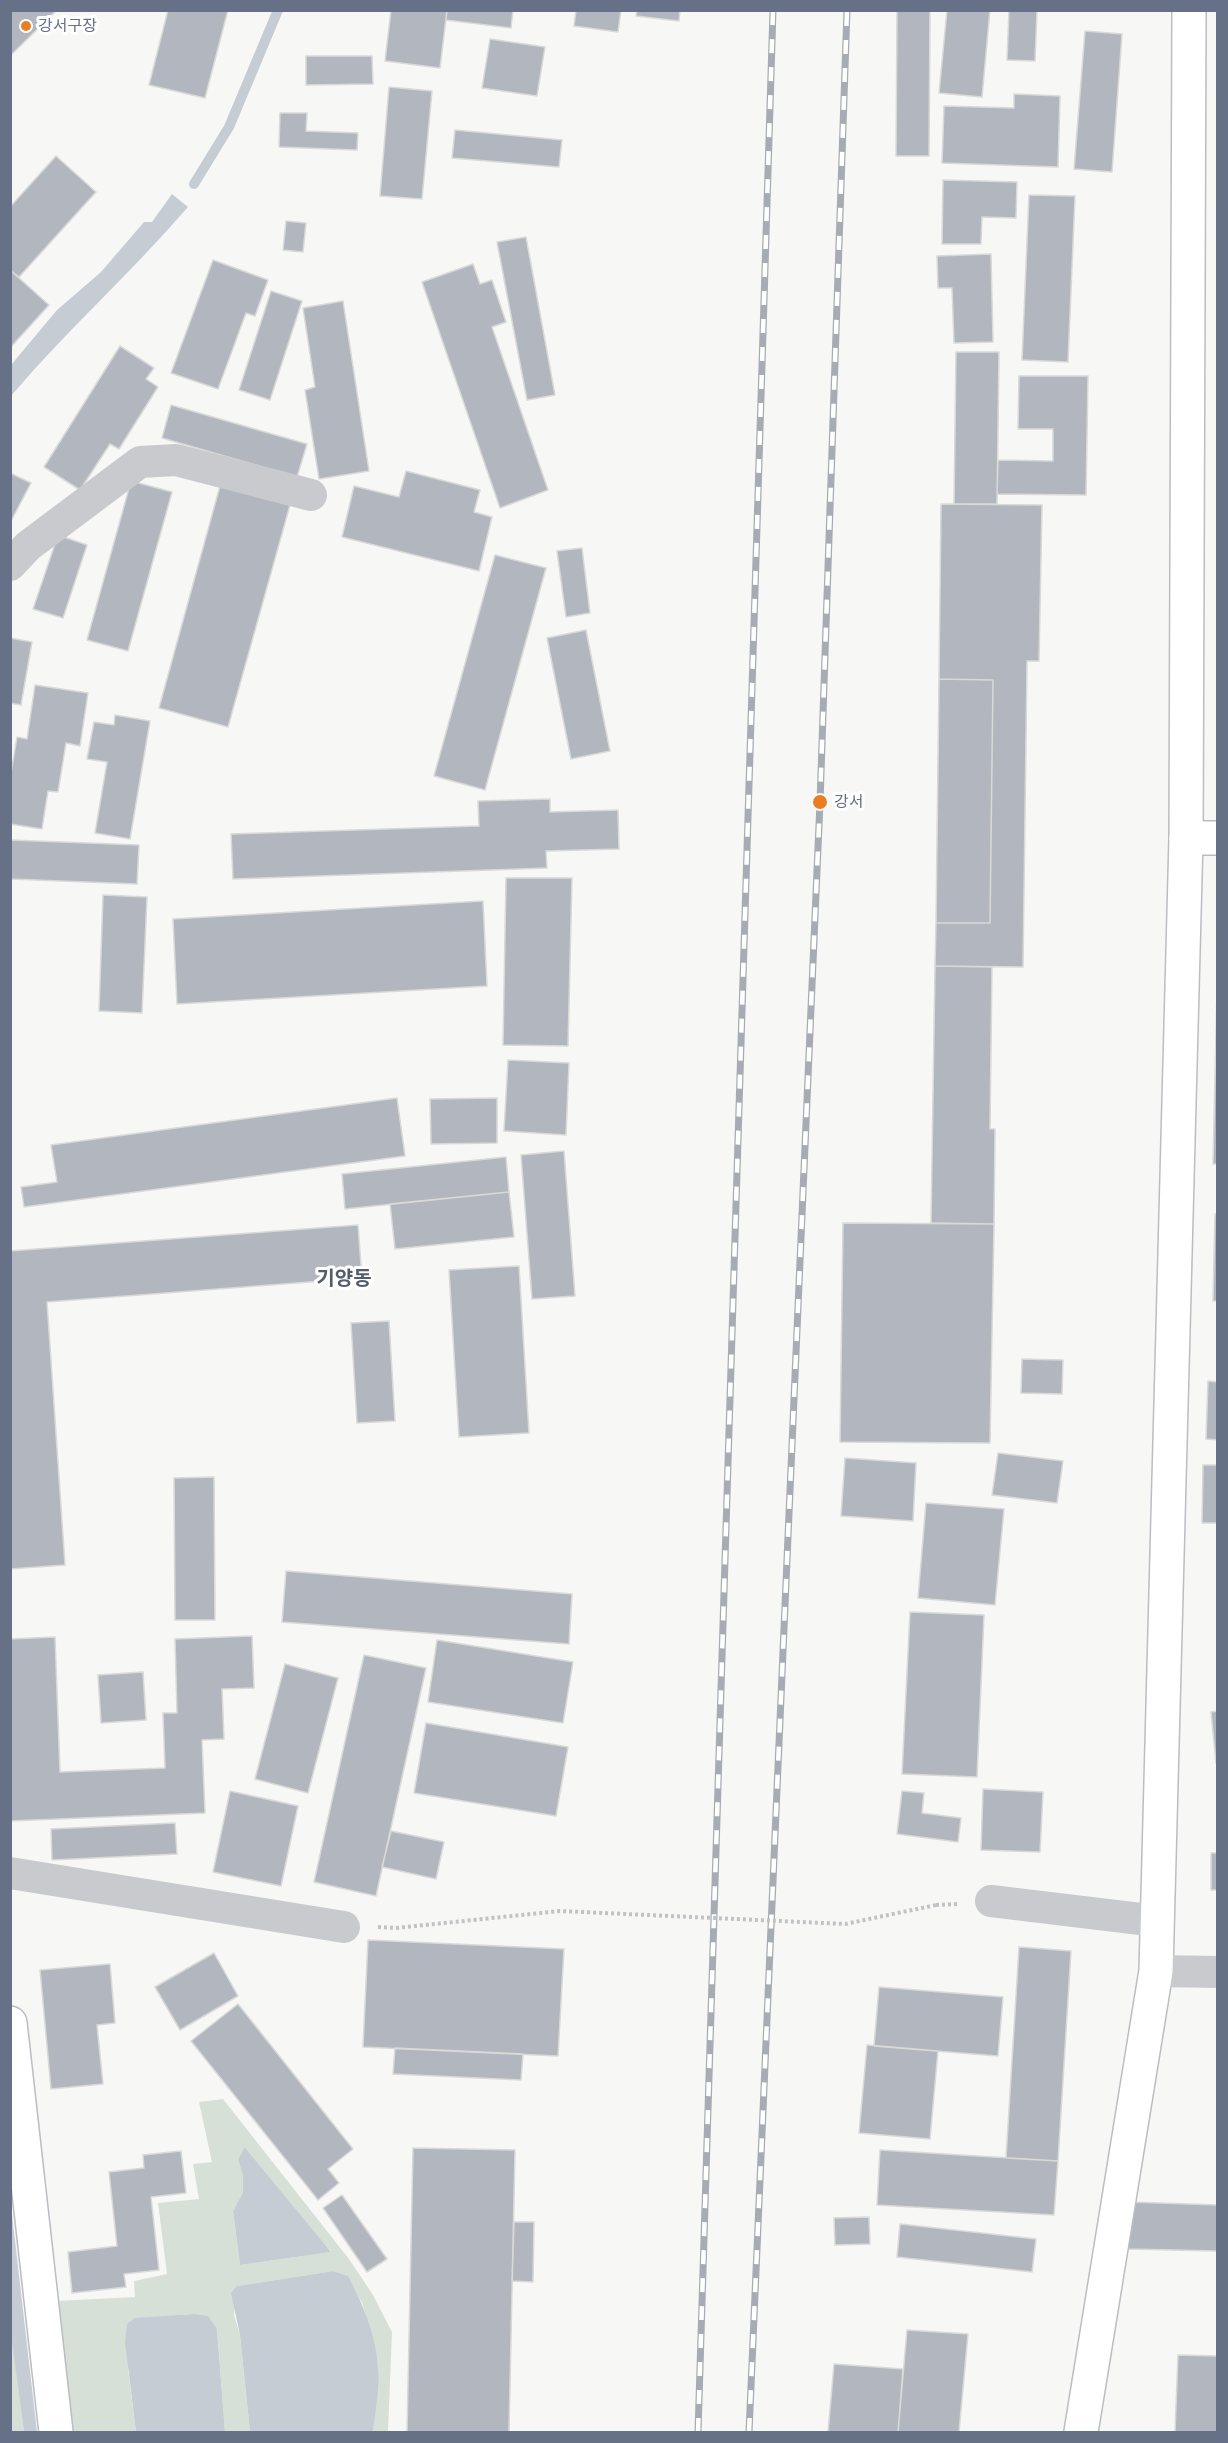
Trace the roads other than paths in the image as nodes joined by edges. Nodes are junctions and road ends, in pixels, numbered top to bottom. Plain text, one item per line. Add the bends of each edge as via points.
1 (1189, 10) edge
2 (311, 495) dead end
3 (10, 565) edge
4 (1202, 838) edge
5 (10, 1873) edge
6 (991, 1901) dead end
7 (1157, 1921) junction
8 (344, 1927) dead end
9 (1156, 1971) junction
10 (1218, 1972) edge
11 (10, 2024) edge
12 (56, 2433) edge
13 (1081, 2433) edge

1 - 4 main road
2 - 3 street via 176,460 140,462 28,546
4 - 7 main road
5 - 8 street
6 - 7 street
7 - 9 main road
9 - 10 street
9 - 13 main road
11 - 12 main road

